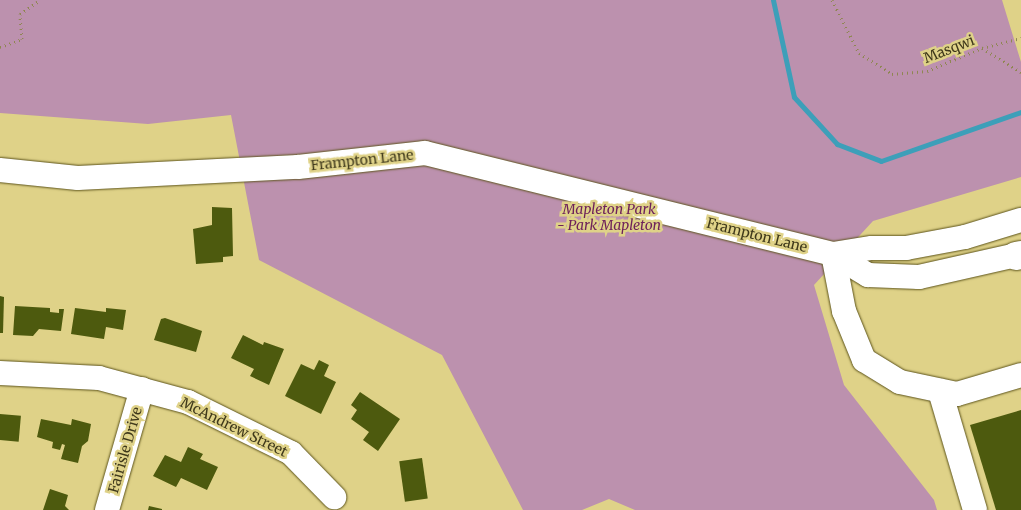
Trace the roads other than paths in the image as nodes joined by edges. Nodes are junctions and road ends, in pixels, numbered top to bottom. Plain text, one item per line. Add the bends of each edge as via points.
1 (0, 170) edge
2 (1021, 220) edge
3 (833, 254) junction
4 (1019, 255) edge
5 (0, 373) edge
6 (1021, 375) edge
7 (142, 390) junction
8 (940, 391) junction
9 (334, 497) dead end
10 (107, 510) edge
11 (975, 510) edge

1 - 3 street, Frampton Lane via 78,178 298,167 426,153
2 - 3 street, Frampton Lane via 965,237 906,248 872,248
3 - 4 street, Frampton Lane via 868,275 919,277
3 - 8 street via 846,319 864,360 900,382
5 - 7 street, McAndrew Street via 99,378
6 - 8 street via 957,394
7 - 9 street, McAndrew Street via 188,402 290,453
7 - 10 street, Fairisle Drive
8 - 11 street

